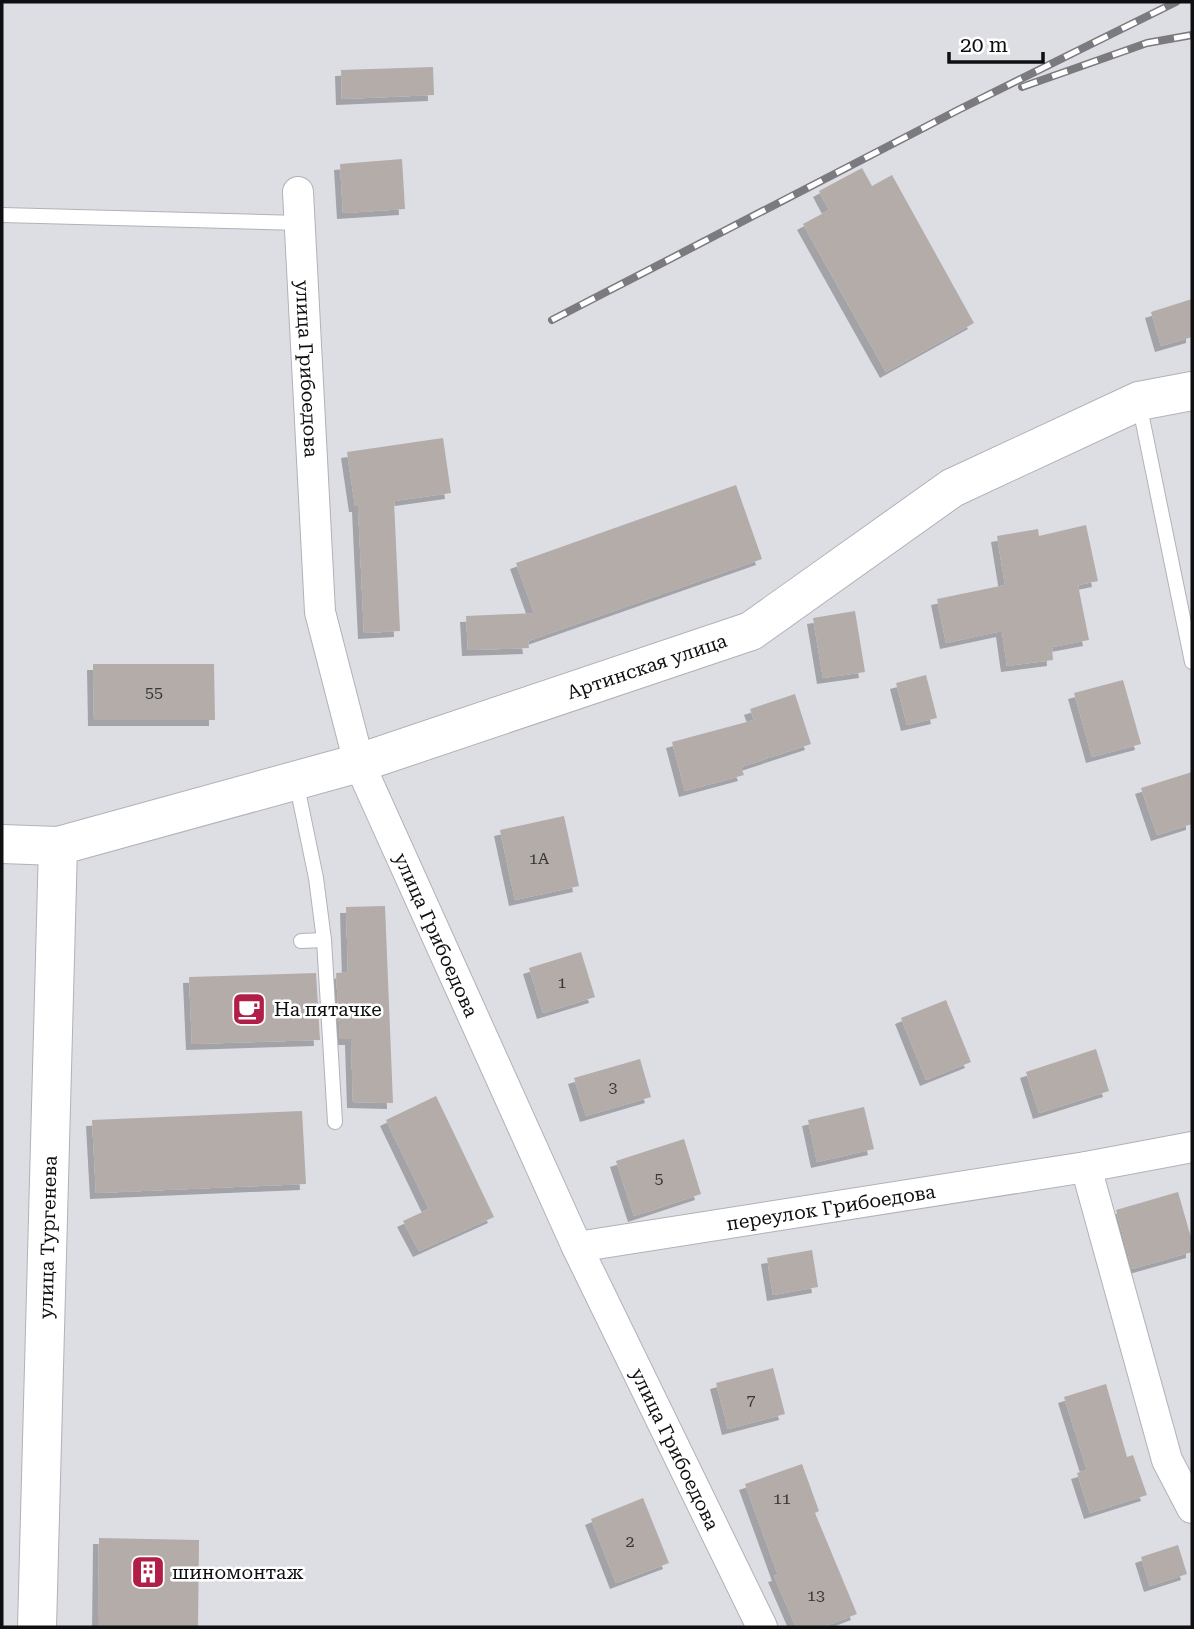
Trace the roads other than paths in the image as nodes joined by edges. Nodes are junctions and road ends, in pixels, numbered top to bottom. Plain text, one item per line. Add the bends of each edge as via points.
1 (298, 192) dead end
2 (2, 215) edge
3 (299, 223) junction
4 (1192, 391) edge
5 (1139, 401) junction
6 (1192, 662) edge
7 (359, 763) junction
8 (296, 780) junction
9 (2, 844) edge
10 (58, 846) junction
11 (324, 940) junction
12 (301, 941) dead end
13 (335, 1122) dead end
14 (1192, 1146) edge
15 (1086, 1167) junction
16 (577, 1247) junction
17 (1192, 1508) edge
18 (37, 1627) edge
19 (762, 1627) edge

1 - 3 street, улица Грибоедова
2 - 3 lane
3 - 7 street, улица Грибоедова via 320,612
4 - 5 street, Артинская улица
5 - 6 lane
5 - 7 street, Артинская улица via 952,488 751,631
7 - 8 street, Артинская улица
7 - 16 street, улица Грибоедова
8 - 10 street, Артинская улица
8 - 11 lane
9 - 10 street, Артинская улица
10 - 18 street, улица Тургенева
11 - 12 lane
11 - 13 lane
14 - 15 street, переулок Грибоедова
15 - 16 street, переулок Грибоедова
15 - 17 street via 1167,1460
16 - 19 street, улица Грибоедова

